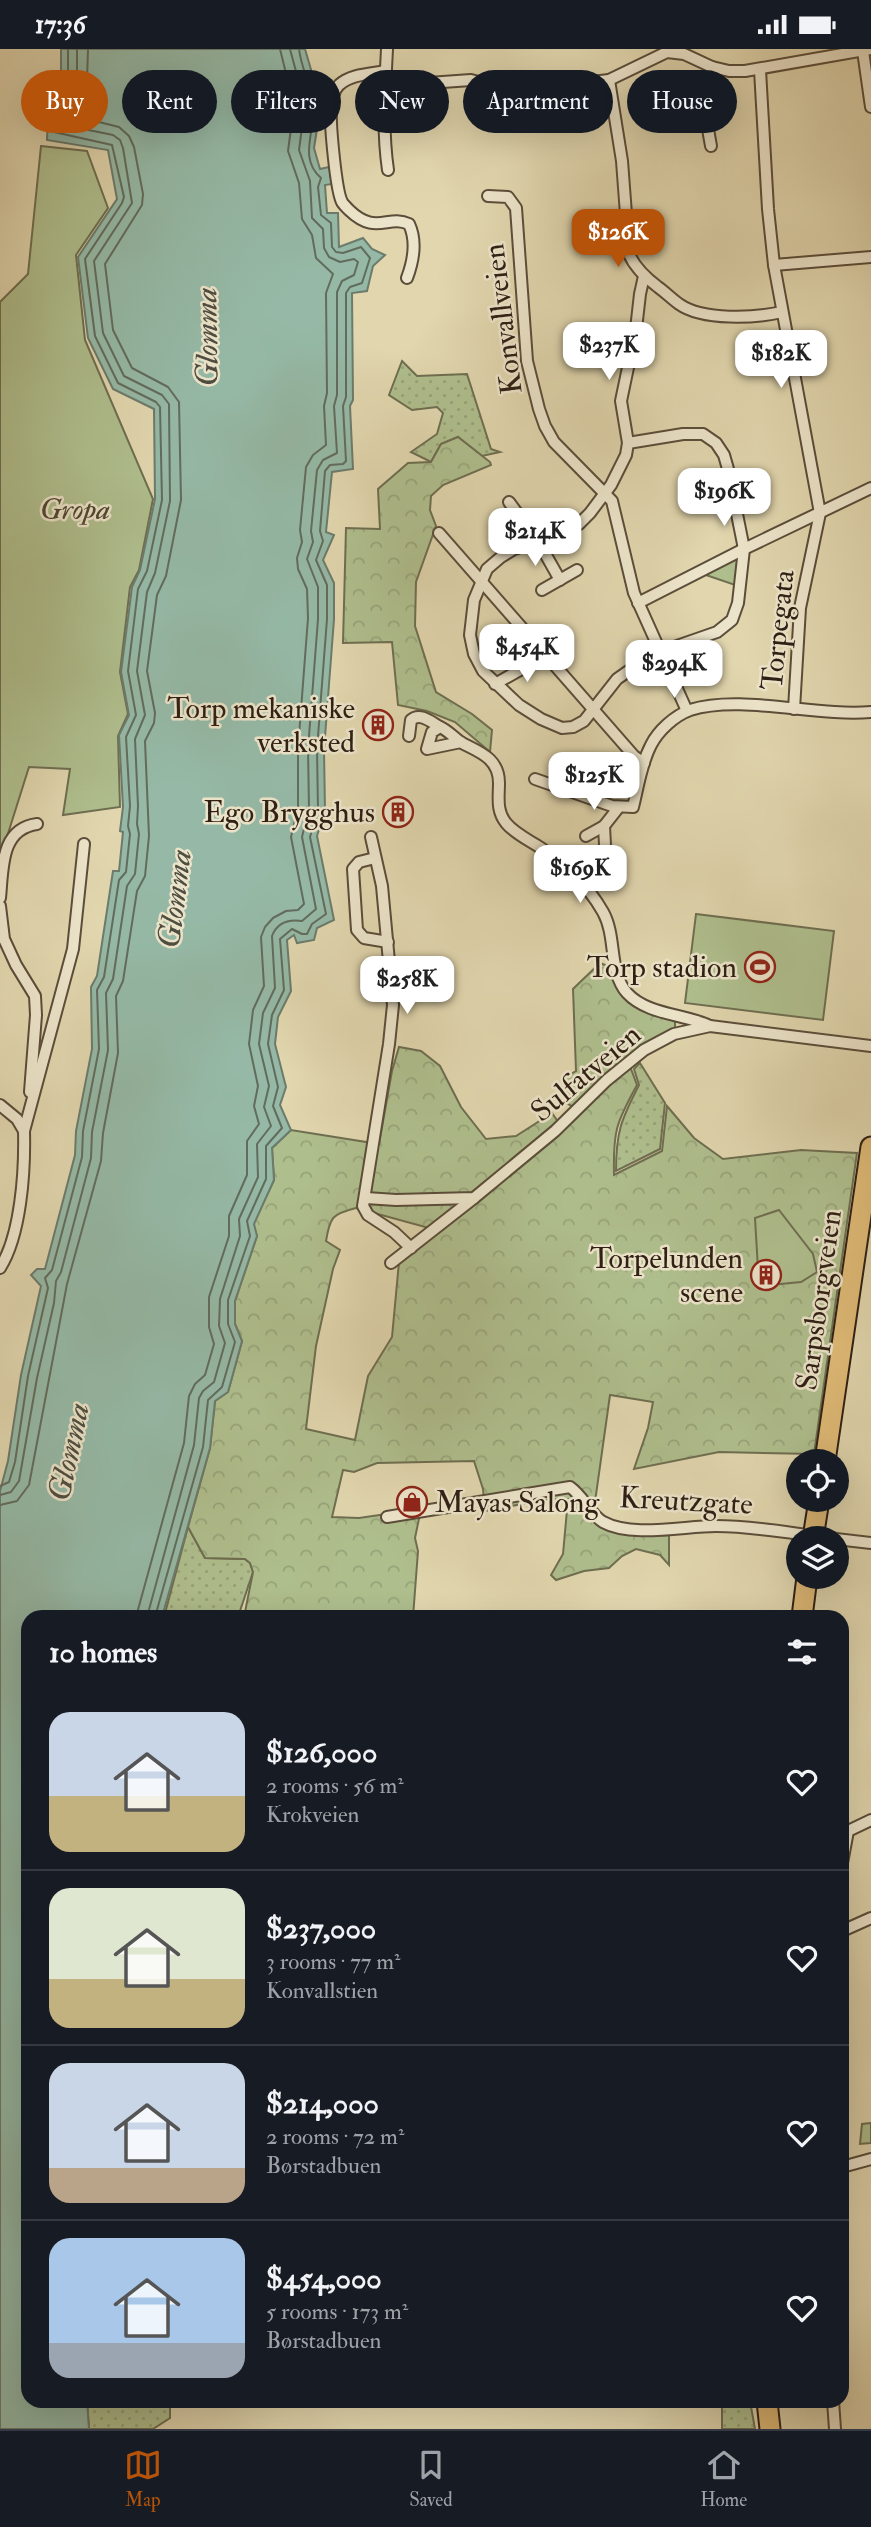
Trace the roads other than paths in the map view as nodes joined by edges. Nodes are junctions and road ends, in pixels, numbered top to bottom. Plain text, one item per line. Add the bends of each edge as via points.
1 (387, 49) edge
2 (867, 50) edge
3 (712, 67) junction
4 (386, 70) edge
5 (760, 70) junction
6 (355, 76) edge
7 (613, 78) edge
8 (613, 105) edge
9 (871, 107) edge
10 (384, 133) edge
11 (711, 146) dead end
12 (388, 170) dead end
13 (488, 196) dead end
14 (871, 257) edge
15 (774, 265) junction
16 (644, 277) junction
17 (407, 278) dead end
18 (782, 312) junction
19 (628, 443) junction
20 (871, 488) edge
21 (605, 495) junction
22 (509, 502) dead end
23 (820, 513) junction
24 (439, 533) dead end
25 (538, 541) junction
26 (744, 549) junction
27 (577, 570) dead end
28 (560, 580) junction
29 (481, 582) junction
30 (542, 590) dead end
31 (638, 603) junction
32 (659, 651) junction
33 (545, 656) junction
34 (495, 684) junction
35 (593, 709) junction
36 (794, 709) junction
37 (687, 711) junction
38 (869, 713) edge
39 (440, 727) junction
40 (409, 736) dead end
41 (461, 742) junction
42 (644, 763) junction
43 (535, 779) dead end
44 (619, 807) junction
45 (37, 824) dead end
46 (604, 825) junction
47 (586, 836) dead end
48 (371, 837) dead end
49 (83, 844) dead end
50 (605, 845) dead end
51 (375, 858) junction
52 (0, 898) edge
53 (0, 906) edge
54 (388, 942) junction
55 (710, 1026) junction
56 (871, 1046) edge
57 (0, 1105) edge
58 (32, 1105) junction
59 (24, 1131) junction
60 (871, 1147) edge
61 (366, 1198) junction
62 (474, 1198) junction
63 (411, 1248) junction
64 (391, 1263) dead end
65 (0, 1268) edge
66 (827, 1449) edge
67 (387, 1517) dead end
68 (786, 1532) edge
69 (849, 1540) edge
70 (871, 1543) edge
71 (806, 1589) edge
72 (803, 1610) edge
73 (871, 1820) edge
74 (849, 1831) edge
75 (871, 1918) edge
76 (849, 1928) edge
77 (871, 2159) edge
78 (849, 2165) edge
79 (768, 2408) edge
80 (834, 2408) edge
81 (771, 2429) edge
82 (835, 2429) edge

1 - 4 street
2 - 5 street
2 - 9 street
3 - 5 street
3 - 7 street via 667,52
3 - 11 street via 706,82
5 - 15 street, Torpegata
6 - 17 street via 339,85 333,95 337,188 347,208 369,223 409,224 413,256
8 - 16 street via 629,254
10 - 12 street
13 - 21 street, Konvallveien via 508,197 516,208 527,361 545,426 554,442
14 - 15 street
15 - 18 street, Torpegata
16 - 18 street via 681,306 706,313 746,318
16 - 19 street via 621,401
18 - 23 street, Torpegata
19 - 21 street
19 - 26 street via 683,434 703,434 716,443 729,469
20 - 23 street
21 - 25 street via 579,524
21 - 31 street, Konvallveien via 615,510
22 - 25 street
23 - 26 street
23 - 36 street, Torpegata via 800,608
24 - 29 street
25 - 28 street
25 - 29 street via 501,557
26 - 31 street
26 - 32 street via 732,620 717,632
27 - 28 street
28 - 30 street
29 - 33 street
29 - 34 street via 470,635 474,654
31 - 32 street, Konvallveien
32 - 35 street via 617,679
32 - 37 street, Konvallveien
33 - 34 street
33 - 35 street
34 - 35 street via 519,705 562,728 573,727
35 - 42 street
36 - 37 street via 737,705
36 - 38 street, Torpegata
37 - 42 street via 658,735
39 - 40 street via 414,717
39 - 41 street
39 - 41 street via 432,732 427,749
41 - 55 street via 484,753 495,767 498,806 508,825 569,867 588,888 608,921 616,969 628,993 644,1005
42 - 44 street via 633,807
43 - 44 street
44 - 46 street
45 - 52 street via 17,830 9,841
46 - 47 street
46 - 50 street
48 - 51 street
49 - 58 street via 72,949
51 - 54 street
51 - 54 street via 359,862 353,869 357,930 363,938
53 - 58 street via 4,939 35,996
54 - 61 street via 392,1014
55 - 56 street, Sulfatveien
55 - 62 street, Sulfatveien via 674,1034 644,1050
57 - 59 street
58 - 59 street
59 - 65 street via 14,1237
60 - 66 highway, Sarpsborgveien
61 - 62 street
61 - 63 street via 363,1206 368,1216
62 - 63 street, Sulfatveien
63 - 64 street, Sulfatveien
67 - 68 street, Kreutzgate via 570,1487 602,1521 626,1529 715,1526
69 - 70 street, Kreutzgate
71 - 72 highway
73 - 74 street
75 - 76 street
77 - 78 street
79 - 81 highway
80 - 82 street

